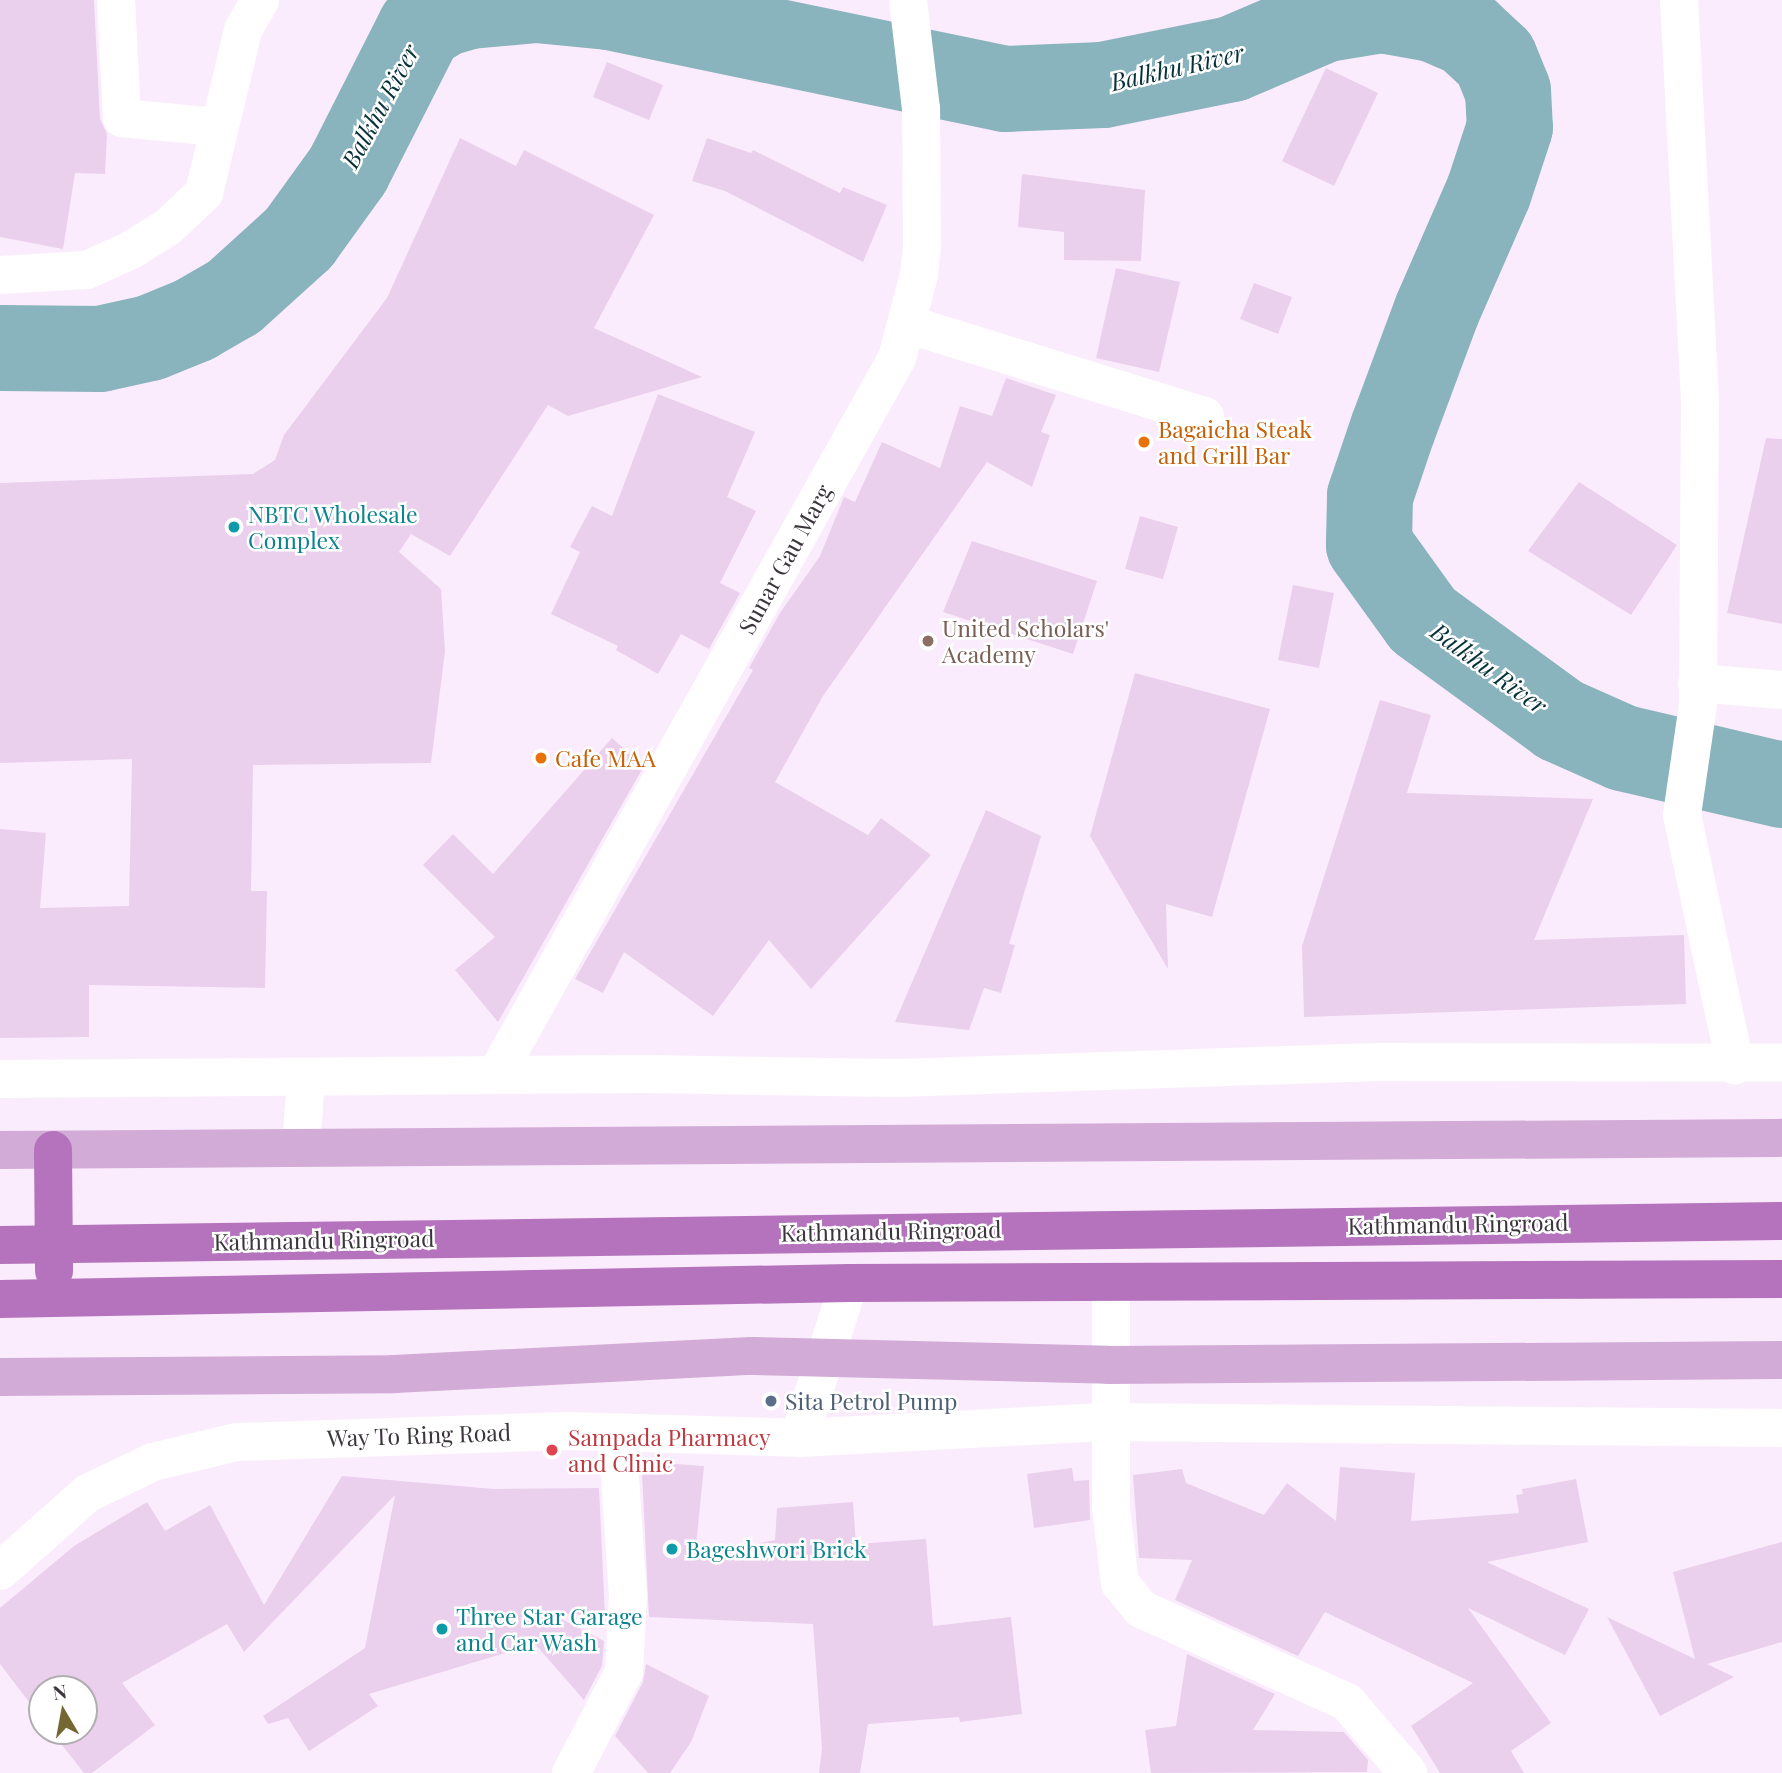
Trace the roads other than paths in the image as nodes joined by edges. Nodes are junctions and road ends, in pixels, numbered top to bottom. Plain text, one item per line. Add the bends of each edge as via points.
1 (116, 0) edge
2 (260, 0) edge
3 (908, 0) edge
4 (1679, 0) edge
5 (218, 127) junction
6 (0, 275) edge
7 (906, 324) junction
8 (1205, 416) dead end
9 (1782, 690) edge
10 (1698, 694) junction
11 (1782, 1063) edge
12 (1735, 1065) junction
13 (496, 1075) junction
14 (0, 1079) edge
15 (306, 1079) junction
16 (1782, 1138) edge
17 (301, 1148) junction
18 (0, 1150) edge
19 (53, 1150) junction
20 (1782, 1221) edge
21 (54, 1244) junction
22 (0, 1245) edge
23 (1782, 1279) edge
24 (849, 1283) junction
25 (1111, 1285) junction
26 (54, 1298) junction
27 (0, 1299) edge
28 (825, 1356) junction
29 (1782, 1360) edge
30 (1108, 1365) junction
31 (0, 1377) edge
32 (1110, 1422) junction
33 (1782, 1428) edge
34 (617, 1433) junction
35 (799, 1438) junction
36 (0, 1571) edge
37 (571, 1773) edge
38 (1408, 1773) edge

1 - 5 street via 122,118
2 - 5 street via 243,30
3 - 7 street, Sunar Gau Marg via 921,109 919,275
4 - 10 street via 1700,403
5 - 6 street via 204,193 168,227 87,270
7 - 8 street
7 - 13 street, Sunar Gau Marg via 891,370
9 - 10 street
10 - 12 street via 1682,815
11 - 12 street
12 - 13 street via 1378,1062 897,1078
13 - 15 street
14 - 15 street
15 - 17 street
16 - 17 main road
17 - 19 main road
18 - 19 main road
19 - 21 highway
20 - 21 highway, Kathmandu Ringroad
21 - 22 highway, Kathmandu Ringroad
21 - 26 highway
23 - 25 highway
24 - 25 highway
24 - 26 highway
24 - 28 street
25 - 30 street
26 - 27 highway
28 - 30 main road
28 - 31 main road via 394,1374
28 - 35 street
29 - 30 main road
30 - 32 street
32 - 33 street, Way To Ring Road
32 - 35 street, Way To Ring Road
32 - 38 street via 1111,1508 1120,1583 1141,1609 1346,1702
34 - 35 street, Way To Ring Road
34 - 36 street, Way To Ring Road via 487,1432 225,1445 153,1462 88,1493
34 - 37 street via 628,1596 624,1672

